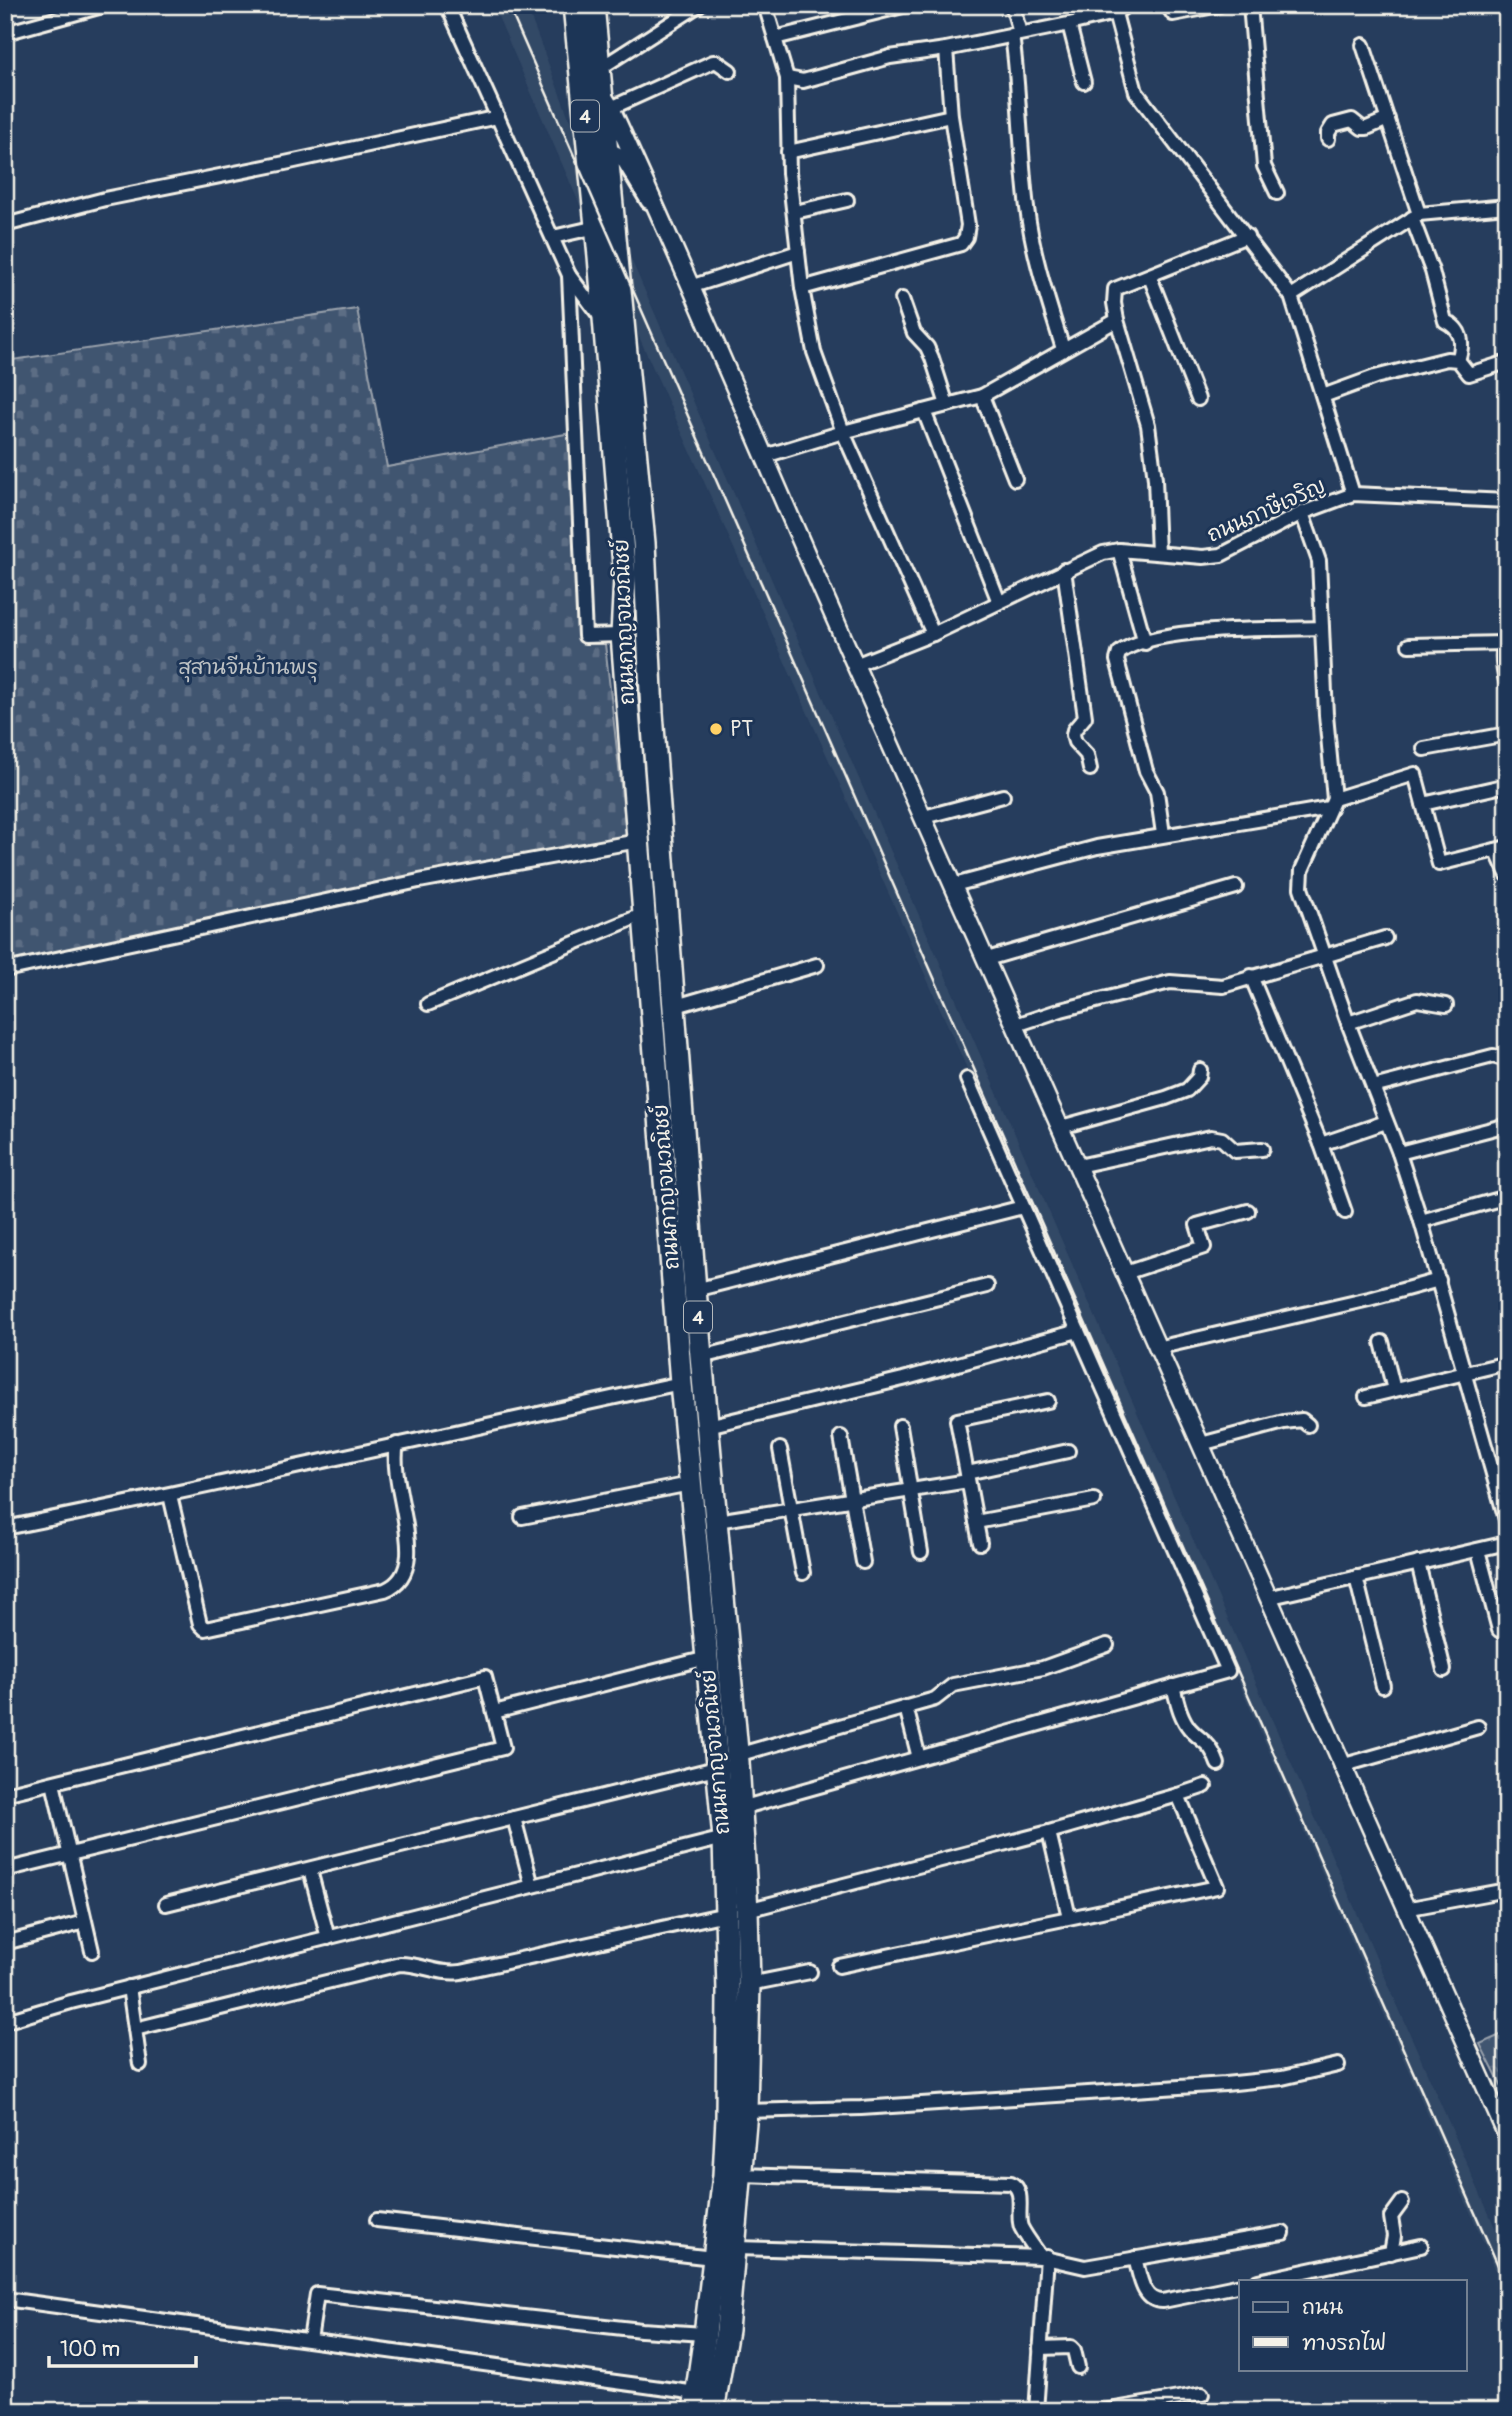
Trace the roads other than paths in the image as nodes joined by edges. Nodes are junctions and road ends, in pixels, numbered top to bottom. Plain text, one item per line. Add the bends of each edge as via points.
1 (106, 5) edge
2 (447, 5) edge
3 (574, 5) edge
4 (593, 5) edge
5 (699, 5) edge
6 (765, 5) edge
7 (907, 5) edge
8 (1012, 5) edge
9 (1127, 5) edge
10 (1167, 5) edge
11 (1220, 5) edge
12 (1250, 5) edge
13 (1115, 13) junction
14 (1069, 24) junction
15 (5, 33) edge
16 (1016, 34) junction
17 (775, 38) junction
18 (1363, 45) dead end
19 (946, 49) junction
20 (599, 69) junction
21 (730, 71) dead end
22 (787, 78) junction
23 (1084, 82) dead end
24 (606, 100) junction
25 (951, 116) junction
26 (498, 117) junction
27 (1388, 119) junction
28 (1328, 139) dead end
29 (605, 147) junction
30 (788, 152) junction
31 (1277, 193) dead end
32 (847, 200) dead end
33 (1507, 206) edge
34 (659, 211) junction
35 (795, 212) junction
36 (1416, 216) junction
37 (5, 225) edge
38 (604, 225) junction
39 (1247, 236) junction
40 (553, 237) junction
41 (798, 252) junction
42 (569, 275) junction
43 (1150, 277) junction
44 (690, 287) junction
45 (802, 288) junction
46 (1291, 296) junction
47 (902, 299) dead end
48 (1116, 320) junction
49 (603, 321) junction
50 (1063, 349) junction
51 (1458, 360) junction
52 (1507, 362) edge
53 (982, 396) junction
54 (1323, 396) junction
55 (1198, 399) dead end
56 (947, 405) junction
57 (924, 411) junction
58 (843, 432) junction
59 (765, 456) junction
60 (1015, 479) dead end
61 (1353, 494) junction
62 (1507, 501) edge
63 (1302, 513) junction
64 (644, 543) junction
65 (622, 545) junction
66 (1119, 550) junction
67 (1158, 553) junction
68 (1064, 570) junction
69 (999, 602) junction
70 (1322, 628) junction
71 (933, 634) junction
72 (622, 635) junction
73 (1505, 639) edge
74 (1145, 643) junction
75 (1409, 645) dead end
76 (855, 666) junction
77 (1507, 685) edge
78 (1507, 734) edge
79 (1424, 749) dead end
80 (1090, 769) dead end
81 (1507, 785) edge
82 (1003, 796) dead end
83 (1332, 803) junction
84 (1423, 804) junction
85 (924, 817) junction
86 (1163, 834) junction
87 (638, 841) junction
88 (1501, 849) edge
89 (1507, 874) edge
90 (954, 885) junction
91 (1236, 887) dead end
92 (643, 914) junction
93 (1385, 938) dead end
94 (1324, 956) junction
95 (987, 959) junction
96 (817, 965) dead end
97 (5, 970) edge
98 (1251, 976) junction
99 (428, 1004) dead end
100 (1446, 1005) dead end
101 (676, 1006) junction
102 (1348, 1023) junction
103 (1016, 1026) junction
104 (1507, 1060) edge
105 (1200, 1070) dead end
106 (967, 1079) dead end
107 (1373, 1087) junction
108 (1386, 1122) junction
109 (1507, 1125) edge
110 (1061, 1127) junction
111 (1321, 1144) junction
112 (1262, 1149) dead end
113 (1399, 1153) junction
114 (1078, 1166) junction
115 (1507, 1197) edge
116 (1023, 1207) junction
117 (1248, 1211) dead end
118 (1345, 1212) dead end
119 (1421, 1221) junction
120 (1125, 1273) junction
121 (1439, 1280) junction
122 (987, 1286) dead end
123 (695, 1290) junction
124 (1078, 1331) junction
125 (1382, 1342) dead end
126 (1157, 1348) junction
127 (701, 1357) junction
128 (1507, 1363) edge
129 (1466, 1373) junction
130 (681, 1384) junction
131 (1394, 1390) junction
132 (1366, 1397) dead end
133 (1048, 1401) dead end
134 (1308, 1425) dead end
135 (708, 1426) junction
136 (900, 1426) dead end
137 (841, 1437) dead end
138 (397, 1444) junction
139 (1201, 1444) junction
140 (780, 1449) dead end
141 (1068, 1451) dead end
142 (968, 1477) junction
143 (690, 1484) junction
144 (911, 1490) junction
145 (170, 1495) junction
146 (851, 1500) junction
147 (1094, 1500) dead end
148 (790, 1510) junction
149 (522, 1517) dead end
150 (717, 1521) junction
151 (976, 1522) junction
152 (1507, 1523) edge
153 (5, 1528) edge
154 (980, 1543) dead end
155 (1507, 1543) edge
156 (1478, 1550) junction
157 (921, 1552) dead end
158 (863, 1562) dead end
159 (1418, 1563) junction
160 (803, 1573) dead end
161 (1356, 1577) junction
162 (1267, 1598) junction
163 (1499, 1630) dead end
164 (1107, 1646) dead end
165 (707, 1658) junction
166 (1444, 1670) dead end
167 (1173, 1686) junction
168 (1383, 1686) dead end
169 (906, 1707) junction
170 (494, 1712) junction
171 (1478, 1727) dead end
172 (919, 1758) junction
173 (731, 1761) junction
174 (1218, 1764) dead end
175 (1342, 1766) junction
176 (53, 1783) junction
177 (1206, 1786) dead end
178 (5, 1794) edge
179 (1178, 1795) junction
180 (741, 1808) junction
181 (514, 1818) junction
182 (1049, 1832) junction
183 (724, 1838) junction
184 (70, 1853) junction
185 (5, 1870) edge
186 (310, 1870) junction
187 (532, 1886) junction
188 (1507, 1889) edge
189 (166, 1904) dead end
190 (1405, 1909) junction
191 (736, 1912) junction
192 (1069, 1917) junction
193 (85, 1922) junction
194 (328, 1938) junction
195 (5, 1943) edge
196 (92, 1951) dead end
197 (839, 1966) dead end
198 (810, 1972) dead end
199 (749, 1984) junction
200 (129, 1987) junction
201 (7, 2021) dead end
202 (135, 2029) junction
203 (141, 2064) dead end
204 (1338, 2065) dead end
205 (746, 2111) junction
206 (1507, 2136) edge
207 (741, 2175) junction
208 (1402, 2202) dead end
209 (377, 2220) dead end
210 (1283, 2233) dead end
211 (1421, 2246) dead end
212 (736, 2248) junction
213 (1391, 2253) junction
214 (1044, 2257) junction
215 (713, 2258) junction
216 (1135, 2258) junction
217 (1263, 2280) edge
218 (1239, 2285) edge
219 (5, 2299) edge
220 (705, 2334) junction
221 (310, 2340) junction
222 (1040, 2348) junction
223 (1078, 2367) dead end
224 (1202, 2394) dead end
225 (695, 2402) edge
226 (713, 2411) edge
227 (1036, 2411) edge
228 (1103, 2411) edge

1 - 15 street
2 - 26 street
3 - 38 highway, ถนนกาญจนวณิชย์ / 4
4 - 20 highway, ถนนกาญจนวณิชย์ / 4
5 - 20 street
6 - 17 street
7 - 17 street
8 - 16 street
9 - 13 street
10 - 11 street via 1173,14
12 - 31 street via 1264,166
13 - 14 street
13 - 39 street via 1136,92
14 - 16 street
14 - 23 street
16 - 19 street
16 - 50 street via 1032,241
17 - 22 street
18 - 27 street
19 - 22 street via 890,57 803,81
19 - 25 street
20 - 24 highway, ถนนกาญจนวณิชย์ / 4
21 - 24 street via 713,62
22 - 30 street
24 - 29 highway, ถนนกาญจนวณิชย์ / 4
24 - 34 street
25 - 30 street
25 - 45 street via 968,225 961,244
26 - 37 street via 105,199
26 - 40 street
27 - 28 street via 1367,128 1352,120 1333,125
27 - 36 street
29 - 34 street via 619,154 646,200
29 - 38 highway, ถนนกาญจนวณิชย์ / 4
30 - 35 street
32 - 35 street
33 - 36 street
34 - 44 street
35 - 41 street
36 - 46 street
36 - 51 street via 1445,321 1459,334 1463,348
38 - 40 street
38 - 49 highway, ถนนกาญจนวณิชย์ / 4
38 - 64 highway, ถนนกาญจนวณิชย์ / 4 via 617,252
39 - 43 street
39 - 46 street
40 - 42 street
41 - 44 street
41 - 45 street
42 - 49 street
42 - 72 street via 585,636
43 - 48 street via 1115,289
43 - 55 street
44 - 59 street
45 - 58 street via 814,352
46 - 54 street
47 - 56 street via 914,332 932,358
48 - 50 street
48 - 67 street via 1148,425
49 - 65 highway, ถนนกาญจนวณิชย์ / 4
50 - 53 street
51 - 52 street via 1469,374
51 - 54 street via 1375,377
53 - 56 street
53 - 60 street
54 - 61 street
56 - 57 street
57 - 58 street
57 - 69 street
58 - 59 street
58 - 71 street
59 - 76 street
61 - 62 street, ถนนภาษีเจริญ
61 - 63 street, ถนนภาษีเจริญ
63 - 67 street, ถนนภาษีเจริญ via 1221,555
63 - 70 street via 1318,561
64 - 65 highway
64 - 101 highway, ถนนกาญจนวณิชย์ / 4 via 652,713
65 - 72 highway, ถนนกาญจนวณิชย์ / 4
66 - 67 street, ถนนภาษีเจริญ
66 - 68 street, ถนนภาษีเจริญ
66 - 74 street
68 - 69 street, ถนนภาษีเจริญ
68 - 80 street via 1085,717 1073,734
69 - 71 street, ถนนภาษีเจริญ
70 - 74 street via 1197,632
70 - 83 street
71 - 76 street, ถนนภาษีเจริญ
72 - 87 highway, ถนนกาญจนวณิชย์ / 4
73 - 75 street
73 - 77 street
74 - 86 street via 1124,649 1117,658 1146,771 1157,792
76 - 85 street
78 - 79 street
81 - 84 street
82 - 85 street
83 - 84 street via 1415,774
83 - 86 street
83 - 94 street via 1300,882
84 - 88 street via 1438,864
85 - 90 street
86 - 90 street
87 - 92 highway, ถนนกาญจนวณิชย์ / 4
87 - 97 street via 419,881
88 - 89 street
90 - 95 street
91 - 95 street
92 - 99 street
92 - 130 highway, ถนนกาญจนวณิชย์ / 4
93 - 94 street
94 - 98 street
94 - 102 street
95 - 103 street
96 - 101 street
98 - 103 street via 1219,987 1170,982
98 - 111 street
100 - 102 street via 1417,1000
101 - 123 highway, ถนนกาญจนวณิชย์ / 4
102 - 107 street
103 - 110 street
104 - 107 street via 1493,1056
105 - 110 street via 1187,1090
106 - 116 street
107 - 108 street
108 - 111 street
108 - 113 street
109 - 113 street
110 - 114 street
111 - 118 street
112 - 114 street via 1235,1151 1222,1139 1211,1137
113 - 119 street
114 - 120 street
115 - 119 street
116 - 123 street
116 - 124 street
117 - 120 street via 1197,1225 1204,1247
119 - 121 street
120 - 126 street
121 - 126 street
121 - 129 street
122 - 127 street
123 - 127 highway, ถนนกาญจนวณิชย์ / 4
124 - 135 street
124 - 167 street via 1228,1671
125 - 131 street
126 - 139 street
127 - 135 highway, ถนนกาญจนวณิชย์ / 4
128 - 129 street
129 - 131 street
129 - 152 street
130 - 138 street
130 - 143 highway, ถนนกาญจนวณิชย์ / 4
131 - 132 street
133 - 142 street via 957,1420
134 - 139 street via 1302,1420 1284,1422
135 - 150 highway, ถนนกาญจนวณิชย์ / 4
136 - 144 street
137 - 146 street
138 - 145 street
138 - 145 street via 394,1464 410,1555 403,1578 385,1590 205,1629 200,1624
139 - 162 street
140 - 148 street
141 - 142 street
142 - 144 street
142 - 151 street
143 - 149 street
143 - 165 highway, ถนนกาญจนวณิชย์ / 4
144 - 146 street
144 - 157 street
145 - 153 street
146 - 148 street
146 - 158 street
147 - 151 street
148 - 150 street
148 - 160 street
150 - 173 highway, ถนนกาญจนวณิชย์ / 4
151 - 154 street
155 - 156 street
156 - 159 street
156 - 163 street
159 - 161 street
159 - 166 street
161 - 162 street
161 - 168 street
162 - 175 street
164 - 169 street via 1043,1668 953,1685 935,1699
165 - 170 street
165 - 173 highway, ถนนกาญจนวณิชย์ / 4
167 - 172 street
167 - 174 street via 1184,1720 1209,1744
169 - 172 street
169 - 173 street
170 - 176 street via 485,1677
170 - 184 street via 503,1748
171 - 175 street
172 - 180 street
173 - 180 highway, ถนนกาญจนวณิชย์ / 4
173 - 181 street
173 - 183 highway, ถนนกาญจนวณิชย์ / 4
175 - 190 street
176 - 178 street
176 - 184 street
177 - 179 street
179 - 182 street
179 - 192 street via 1217,1887
180 - 191 highway, ถนนกาญจนวณิชย์ / 4
181 - 186 street
181 - 187 street
182 - 191 street
182 - 192 street
183 - 187 street
183 - 191 highway, ถนนกาญจนวณิชย์ / 4
184 - 185 street
184 - 193 street
186 - 189 street
186 - 194 street
187 - 194 street
188 - 190 street
190 - 206 street
191 - 199 highway, ถนนกาญจนวณิชย์ / 4
191 - 202 street via 461,1972 441,1973 400,1964
191 - 215 highway, ถนนกาญจนวณิชย์ / 4 via 724,2175
192 - 197 street
193 - 195 street
193 - 196 street
194 - 200 street
198 - 199 street
199 - 205 highway, ถนนกาญจนวณิชย์ / 4
200 - 201 street
200 - 202 street
202 - 203 street
204 - 205 street via 1282,2078 1225,2084
205 - 207 highway, ถนนกาญจนวณิชย์ / 4
207 - 212 highway, ถนนกาญจนวณิชย์ / 4
207 - 214 street via 1011,2183 1019,2192 1020,2225
208 - 213 street via 1391,2217
209 - 215 street
210 - 216 street
211 - 213 street
212 - 214 street
212 - 226 highway, ถนนกาญจนวณิชย์ / 4
213 - 217 street
214 - 216 street via 1085,2267
214 - 222 street
215 - 220 highway, ถนนกาญจนวณิชย์ / 4
216 - 218 street via 1146,2293 1155,2301
219 - 221 street
220 - 221 street via 317,2294
220 - 225 highway, ถนนกาญจนวณิชย์ / 4
221 - 225 street
222 - 223 street via 1070,2346
222 - 227 street
224 - 228 street

